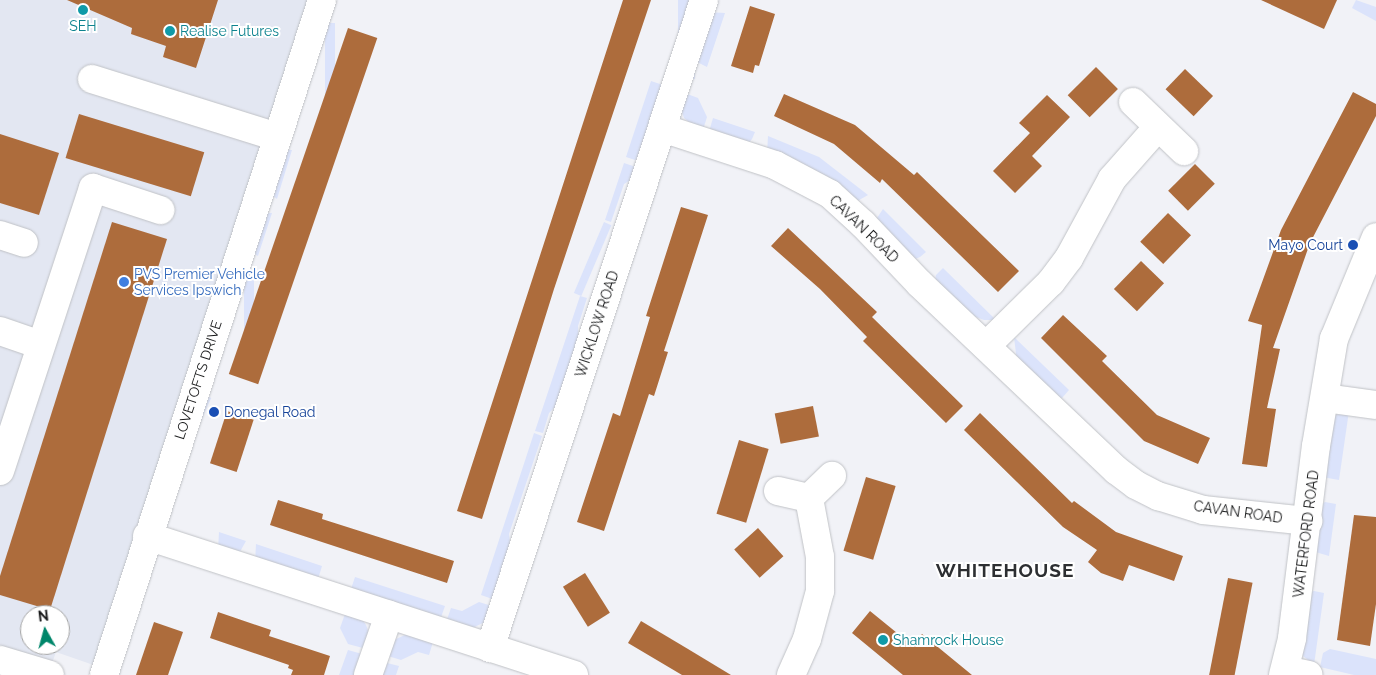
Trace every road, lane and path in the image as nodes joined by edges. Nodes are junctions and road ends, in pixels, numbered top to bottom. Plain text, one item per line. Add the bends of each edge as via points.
1 (322, 0) edge
2 (704, 0) edge
3 (92, 79) dead end
4 (1133, 102) dead end
5 (1158, 127) junction
6 (662, 128) junction
7 (277, 137) junction
8 (1184, 152) dead end
9 (160, 210) dead end
10 (1376, 237) edge
11 (3, 332) edge
12 (41, 345) junction
13 (986, 346) junction
14 (1325, 398) junction
15 (1376, 405) edge
16 (0, 471) edge
17 (832, 476) dead end
18 (778, 491) dead end
19 (809, 498) junction
20 (1308, 521) junction
21 (147, 536) junction
22 (389, 615) junction
23 (490, 648) junction
24 (0, 660) edge
25 (1292, 673) edge
26 (50, 675) edge
27 (104, 675) edge
28 (368, 675) edge
29 (574, 675) edge
30 (791, 675) edge

1 - 7 street, LOVETOFTS DRIVE
2 - 6 street, WICKLOW ROAD
3 - 7 street
4 - 5 street
5 - 8 street
5 - 13 street via 1112,179 1069,258 1051,282
6 - 13 street, CAVAN ROAD via 776,165 830,194
6 - 23 street, WICKLOW ROAD
7 - 21 street, LOVETOFTS DRIVE
9 - 12 street via 93,188
10 - 14 street, WATERFORD ROAD via 1334,339
11 - 12 street
12 - 16 street
13 - 20 street, CAVAN ROAD via 1116,470 1136,485 1158,496 1203,510
14 - 15 street
14 - 20 street, WATERFORD ROAD
17 - 19 street
18 - 19 street
19 - 30 street via 820,557 820,591 807,639
20 - 25 street, WATERFORD ROAD
21 - 22 street
21 - 27 street, LOVETOFTS DRIVE
22 - 23 street
22 - 28 street
23 - 29 street
24 - 26 street

